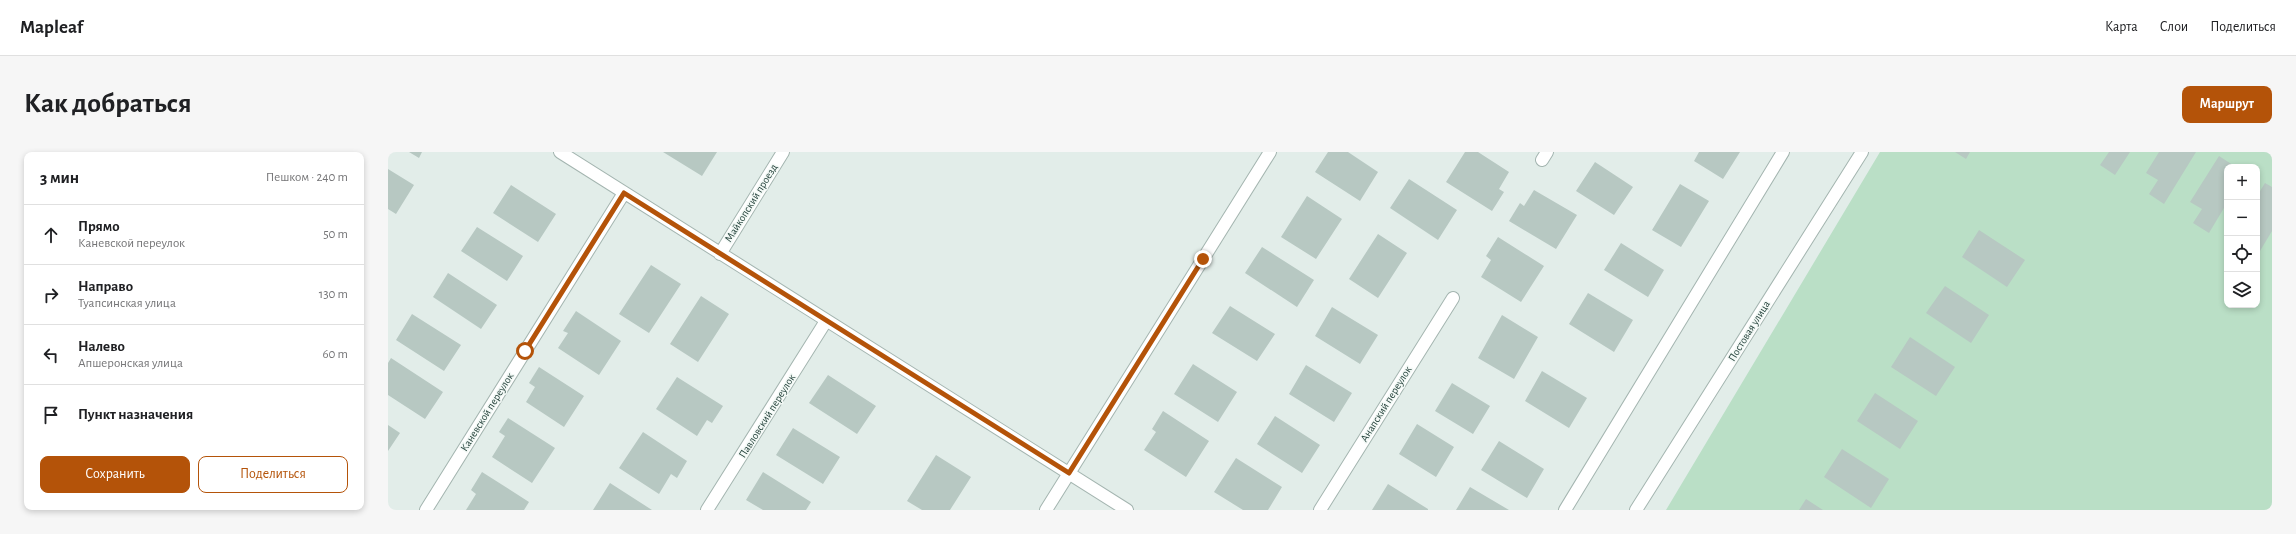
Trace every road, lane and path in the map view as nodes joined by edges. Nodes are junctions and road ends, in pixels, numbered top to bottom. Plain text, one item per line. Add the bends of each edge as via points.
1 (560, 152) edge
2 (783, 152) edge
3 (1270, 152) edge
4 (1783, 152) edge
5 (1862, 152) edge
6 (624, 193) junction
7 (720, 254) junction
8 (1453, 298) dead end
9 (826, 321) junction
10 (1069, 473) junction
11 (426, 510) edge
12 (707, 510) edge
13 (1046, 510) edge
14 (1127, 510) edge
15 (1320, 510) edge
16 (1565, 510) edge
17 (1636, 510) edge

1 - 6 street
2 - 7 street, Майкопский проезд
3 - 10 street
4 - 16 street
5 - 17 street, Постовая улица
6 - 7 street
6 - 11 street, Каневской переулок
7 - 9 street
8 - 15 street, Анапский переулок
9 - 10 street
9 - 12 street, Павловский переулок
10 - 13 street
10 - 14 street

